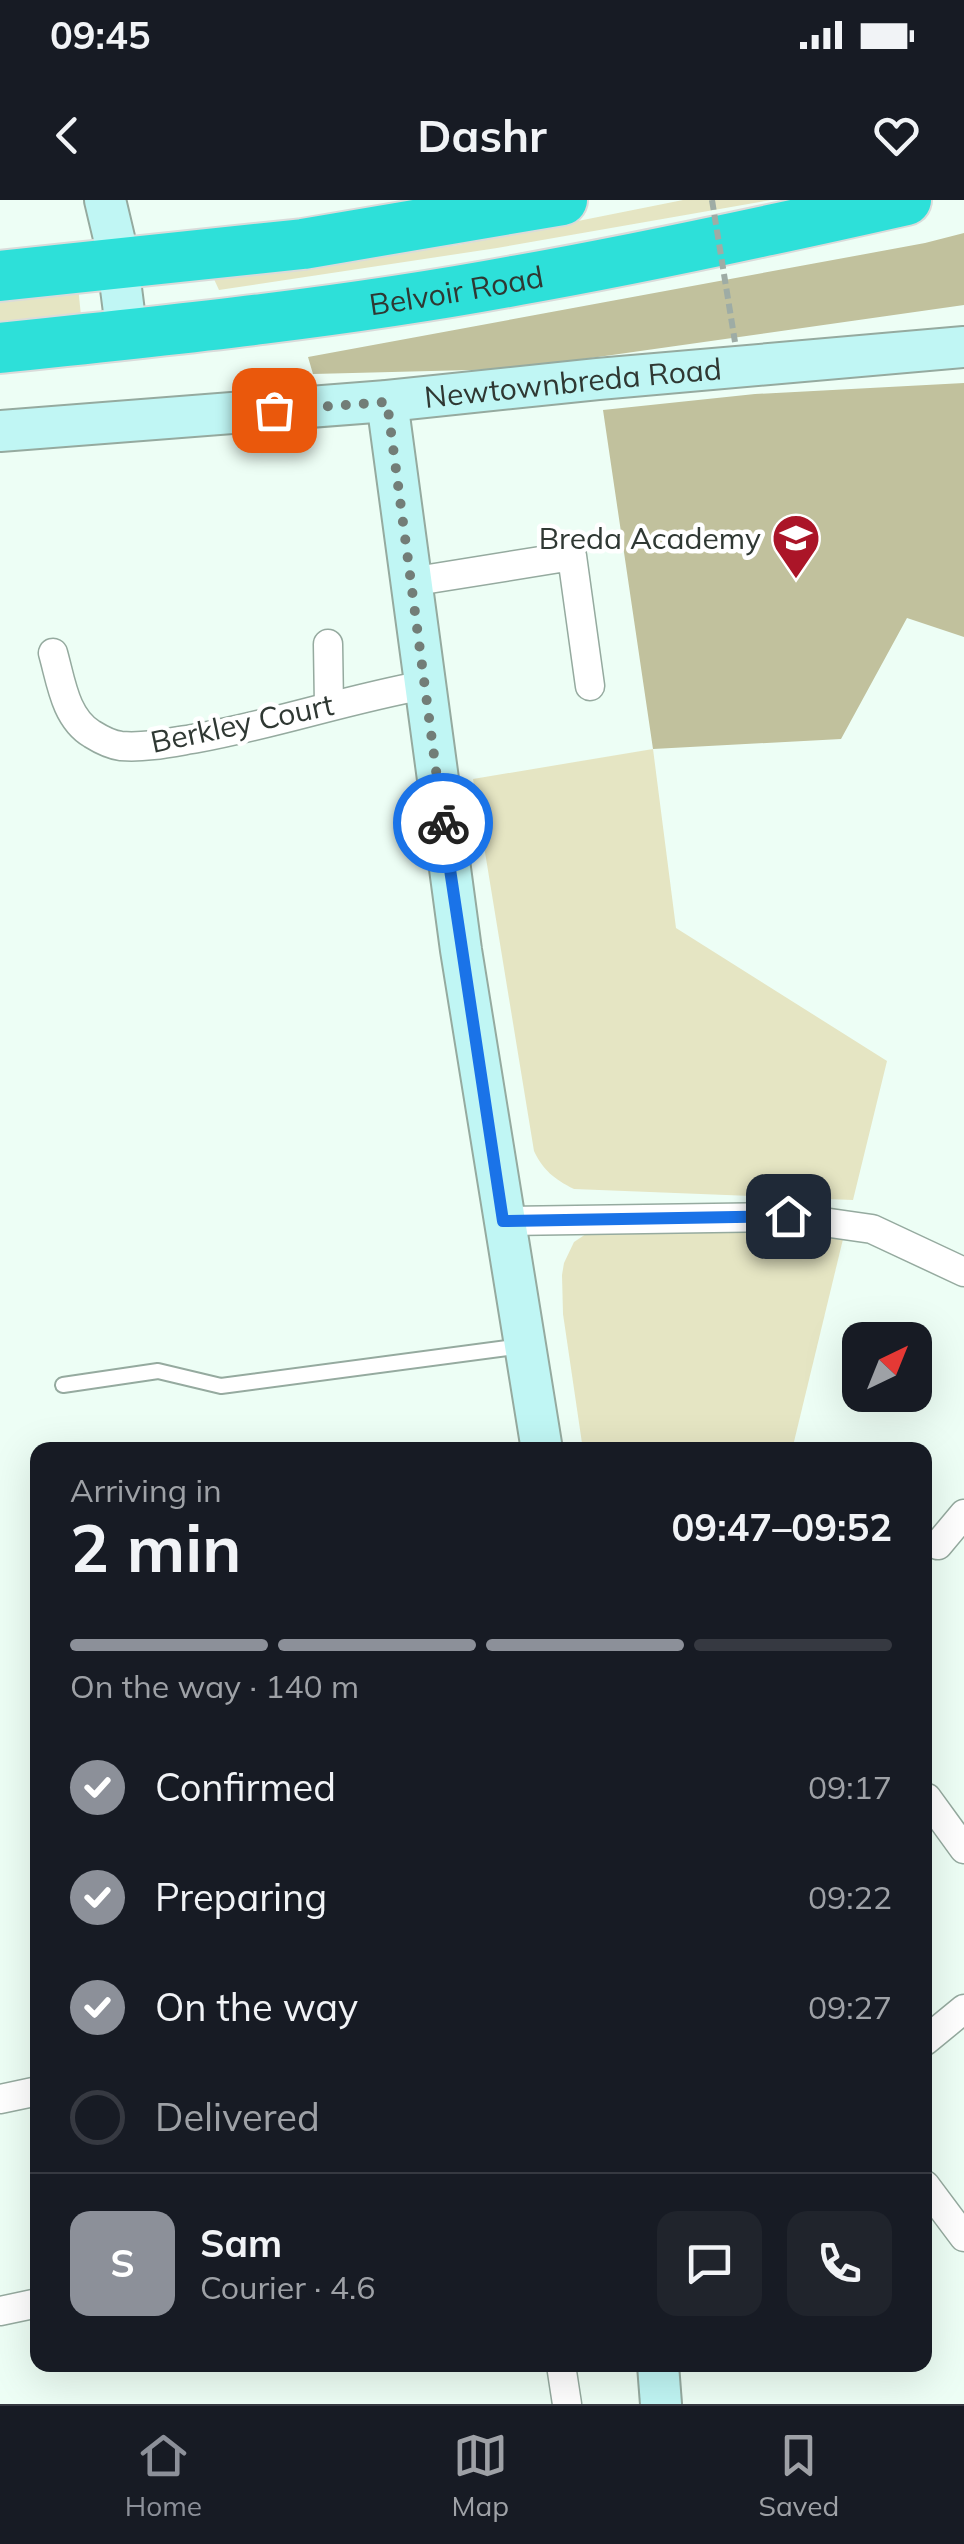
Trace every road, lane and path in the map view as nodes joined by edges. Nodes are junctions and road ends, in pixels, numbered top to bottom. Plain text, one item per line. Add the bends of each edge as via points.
1 (106, 200) edge
2 (562, 200) edge
3 (712, 200) edge
4 (906, 200) edge
5 (118, 263) junction
6 (0, 276) edge
7 (127, 335) junction
8 (735, 342) dead end
9 (964, 347) edge
10 (0, 348) edge
11 (387, 402) junction
12 (0, 431) edge
13 (410, 582) junction
14 (328, 644) dead end
15 (53, 653) dead end
16 (425, 686) junction
17 (590, 686) dead end
18 (329, 706) junction
19 (503, 1221) junction
20 (964, 1272) edge
21 (523, 1346) junction
22 (62, 1385) dead end
23 (541, 1442) edge
24 (964, 1514) edge
25 (938, 1545) dead end
26 (932, 1805) edge
27 (964, 1849) edge
28 (964, 2008) edge
29 (932, 2035) edge
30 (30, 2093) edge
31 (0, 2099) edge
32 (932, 2194) edge
33 (964, 2237) edge
34 (30, 2305) edge
35 (0, 2311) edge
36 (562, 2372) edge
37 (659, 2372) edge
38 (566, 2404) edge
39 (662, 2404) edge

1 - 5 street
2 - 5 highway via 304,244
3 - 8 path, bridge
4 - 7 highway, Belvoir Road via 516,281
5 - 6 highway
5 - 7 street
7 - 10 highway, Belvoir Road
9 - 11 street, Newtownbreda Road
11 - 12 street, Newtownbreda Road
11 - 13 street
13 - 16 street
13 - 17 street via 572,556
14 - 18 street
15 - 18 street, Berkley Court via 69,709 89,733 117,746 220,734
16 - 18 street, Berkley Court
16 - 19 street
19 - 20 street via 788,1216 872,1229
19 - 21 street
21 - 22 lane via 221,1386 158,1372
21 - 23 street
24 - 25 street
26 - 27 street
28 - 29 street
30 - 31 street
32 - 33 street
34 - 35 street
36 - 38 street
37 - 39 street

